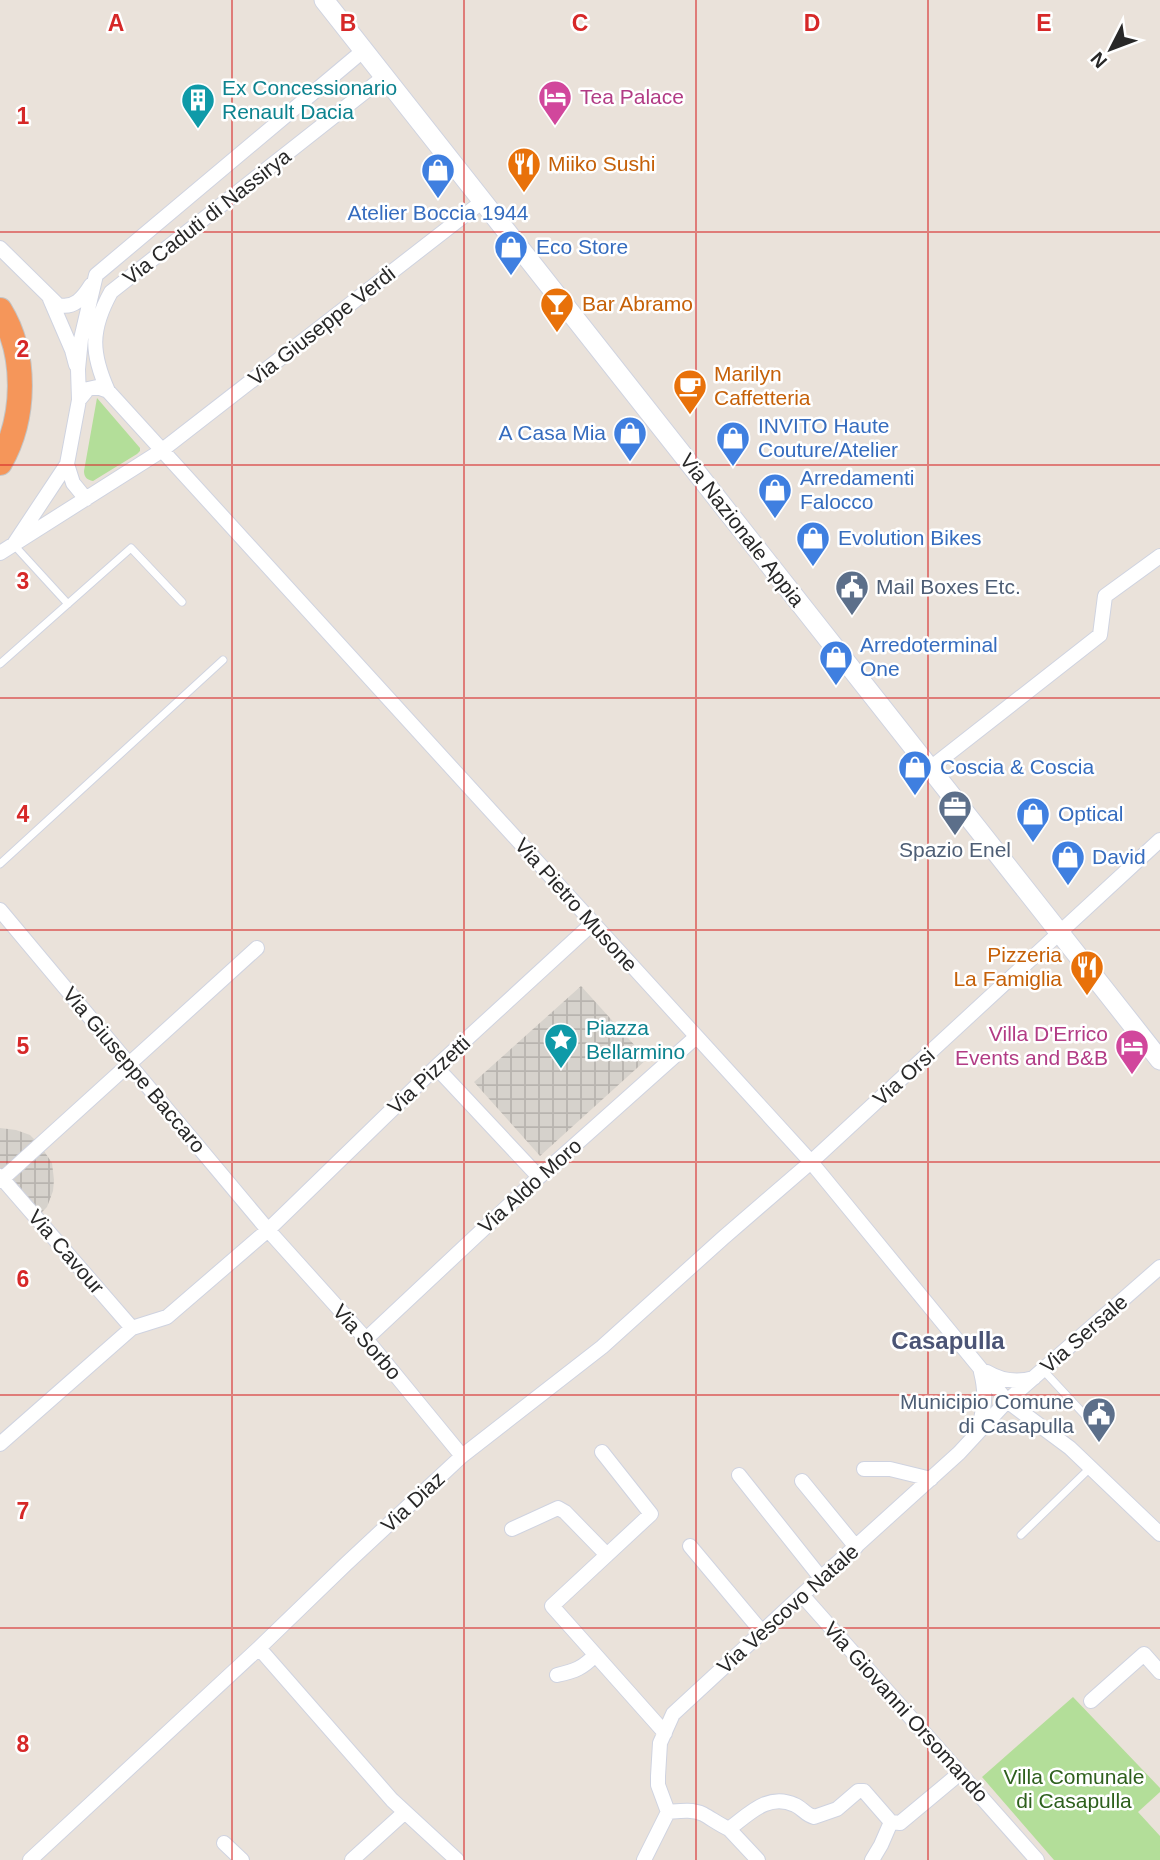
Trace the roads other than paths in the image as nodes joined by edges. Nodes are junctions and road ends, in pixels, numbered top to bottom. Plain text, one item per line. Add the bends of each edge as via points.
1 (324, 0) edge
2 (364, 50) junction
3 (385, 76) junction
4 (483, 201) junction
5 (0, 248) edge
6 (49, 298) junction
7 (89, 304) junction
8 (0, 310) edge
9 (78, 369) junction
10 (108, 391) junction
11 (79, 400) junction
12 (161, 451) junction
13 (0, 463) edge
14 (67, 464) junction
15 (86, 499) junction
16 (14, 544) junction
17 (0, 553) edge
18 (1160, 556) edge
19 (182, 602) dead end
20 (68, 604) junction
21 (223, 660) dead end
22 (0, 664) edge
23 (929, 769) junction
24 (1160, 840) edge
25 (0, 864) edge
26 (0, 910) edge
27 (593, 923) junction
28 (1060, 934) junction
29 (257, 948) dead end
30 (696, 1037) junction
31 (1160, 1060) edge
32 (128, 1065) junction
33 (436, 1067) junction
34 (811, 1162) junction
35 (539, 1177) junction
36 (1, 1179) edge
37 (268, 1230) junction
38 (1160, 1267) edge
39 (132, 1328) junction
40 (366, 1339) junction
41 (980, 1368) junction
42 (1038, 1374) junction
43 (1007, 1401) junction
44 (1095, 1426) dead end
45 (978, 1434) junction
46 (0, 1444) edge
47 (602, 1452) dead end
48 (462, 1456) junction
49 (1091, 1468) junction
50 (864, 1469) dead end
51 (739, 1475) dead end
52 (931, 1479) junction
53 (802, 1481) dead end
54 (512, 1529) dead end
55 (1160, 1534) edge
56 (1021, 1535) dead end
57 (690, 1546) dead end
58 (856, 1546) junction
59 (607, 1555) junction
60 (821, 1578) junction
61 (802, 1595) junction
62 (762, 1632) junction
63 (259, 1648) junction
64 (595, 1655) junction
65 (1160, 1672) edge
66 (557, 1675) dead end
67 (1091, 1701) dead end
68 (664, 1733) junction
69 (960, 1773) junction
70 (405, 1812) junction
71 (668, 1812) junction
72 (891, 1822) junction
73 (729, 1829) junction
74 (224, 1843) dead end
75 (30, 1860) edge
76 (242, 1860) edge
77 (352, 1860) edge
78 (457, 1860) edge
79 (644, 1860) edge
80 (758, 1860) edge
81 (872, 1860) edge
82 (1037, 1860) edge

1 - 2 main road, Via Nazionale Appia
2 - 3 main road, Via Nazionale Appia
2 - 7 street, Via Caduti di Nassirya via 96,275
3 - 4 main road, Via Nazionale Appia
3 - 7 street, Via Caduti di Nassirya via 111,292
4 - 12 street, Via Giuseppe Verdi
4 - 23 main road, Via Nazionale Appia
5 - 6 street
6 - 7 street via 66,307
6 - 9 street, Via Caduti di Nassirya
7 - 9 street, Via Caduti di Nassirya
7 - 10 street, Via Caduti di Nassirya via 98,369
8 - 13 highway via 14,340 20,380 12,433
9 - 11 street, Via Caduti di Nassirya
10 - 11 street via 88,389
10 - 12 street, Via Pietro Musone
11 - 14 street
12 - 15 street
12 - 27 street, Via Pietro Musone
14 - 15 street via 73,483
14 - 16 street
15 - 16 street
16 - 17 street
16 - 20 lane
18 - 23 street via 1105,596 1100,635
19 - 20 lane via 131,548
20 - 22 lane
21 - 25 lane
23 - 28 main road, Via Nazionale Appia
24 - 28 street, Via Orsi
26 - 32 street, Via Giuseppe Baccaro
27 - 30 street, Via Pietro Musone
27 - 33 street, Via Pizzetti
28 - 31 main road, Via Nazionale Appia
28 - 34 street, Via Orsi
29 - 32 street
30 - 34 street, Via Pietro Musone
30 - 35 street, Via Aldo Moro
32 - 36 street
32 - 37 street, Via Giuseppe Baccaro
33 - 35 street
33 - 37 street, Via Pizzetti
34 - 41 street, Via Pietro Musone
34 - 48 street, Via Diaz via 602,1347
35 - 40 street, Via Aldo Moro
36 - 39 street, Via Cavour
37 - 39 street, Via Pizzetti via 167,1317
37 - 40 street, Via Sorbo
38 - 42 street, Via Sersale
39 - 46 street
40 - 48 street, Via Sorbo
41 - 42 street, Via Pietro Musone via 1010,1381
41 - 43 street, Via Pietro Musone
41 - 45 street via 985,1405
42 - 43 street, Via Sersale
42 - 44 lane
43 - 45 street, Via Vescovo Natale
43 - 49 street, Via Pietro Musone
45 - 52 street, Via Vescovo Natale
47 - 59 street via 652,1514
48 - 63 street, Via Diaz
49 - 55 street, Via Pietro Musone
49 - 56 lane
50 - 52 street via 890,1468
51 - 60 street
52 - 58 street, Via Vescovo Natale
53 - 58 street
54 - 59 street via 558,1508
57 - 62 street
58 - 60 street, Via Vescovo Natale
59 - 64 street via 552,1606
60 - 61 street, Via Vescovo Natale
61 - 62 street, Via Vescovo Natale
61 - 69 street, Via Giovanni Orsomando
62 - 68 street, Via Vescovo Natale via 673,1714
63 - 70 street
63 - 75 street, Via Diaz
64 - 66 street via 577,1670
64 - 68 street
65 - 67 street via 1144,1654
68 - 71 street, Via Vescovo Natale via 657,1785
69 - 72 street via 900,1823
69 - 82 street, Via Giovanni Orsomando
70 - 77 street
70 - 78 street
71 - 73 street via 690,1810
71 - 79 street
72 - 73 street via 864,1791 858,1791 837,1808 814,1817 795,1805 772,1801
72 - 81 street
73 - 80 street
74 - 76 street

